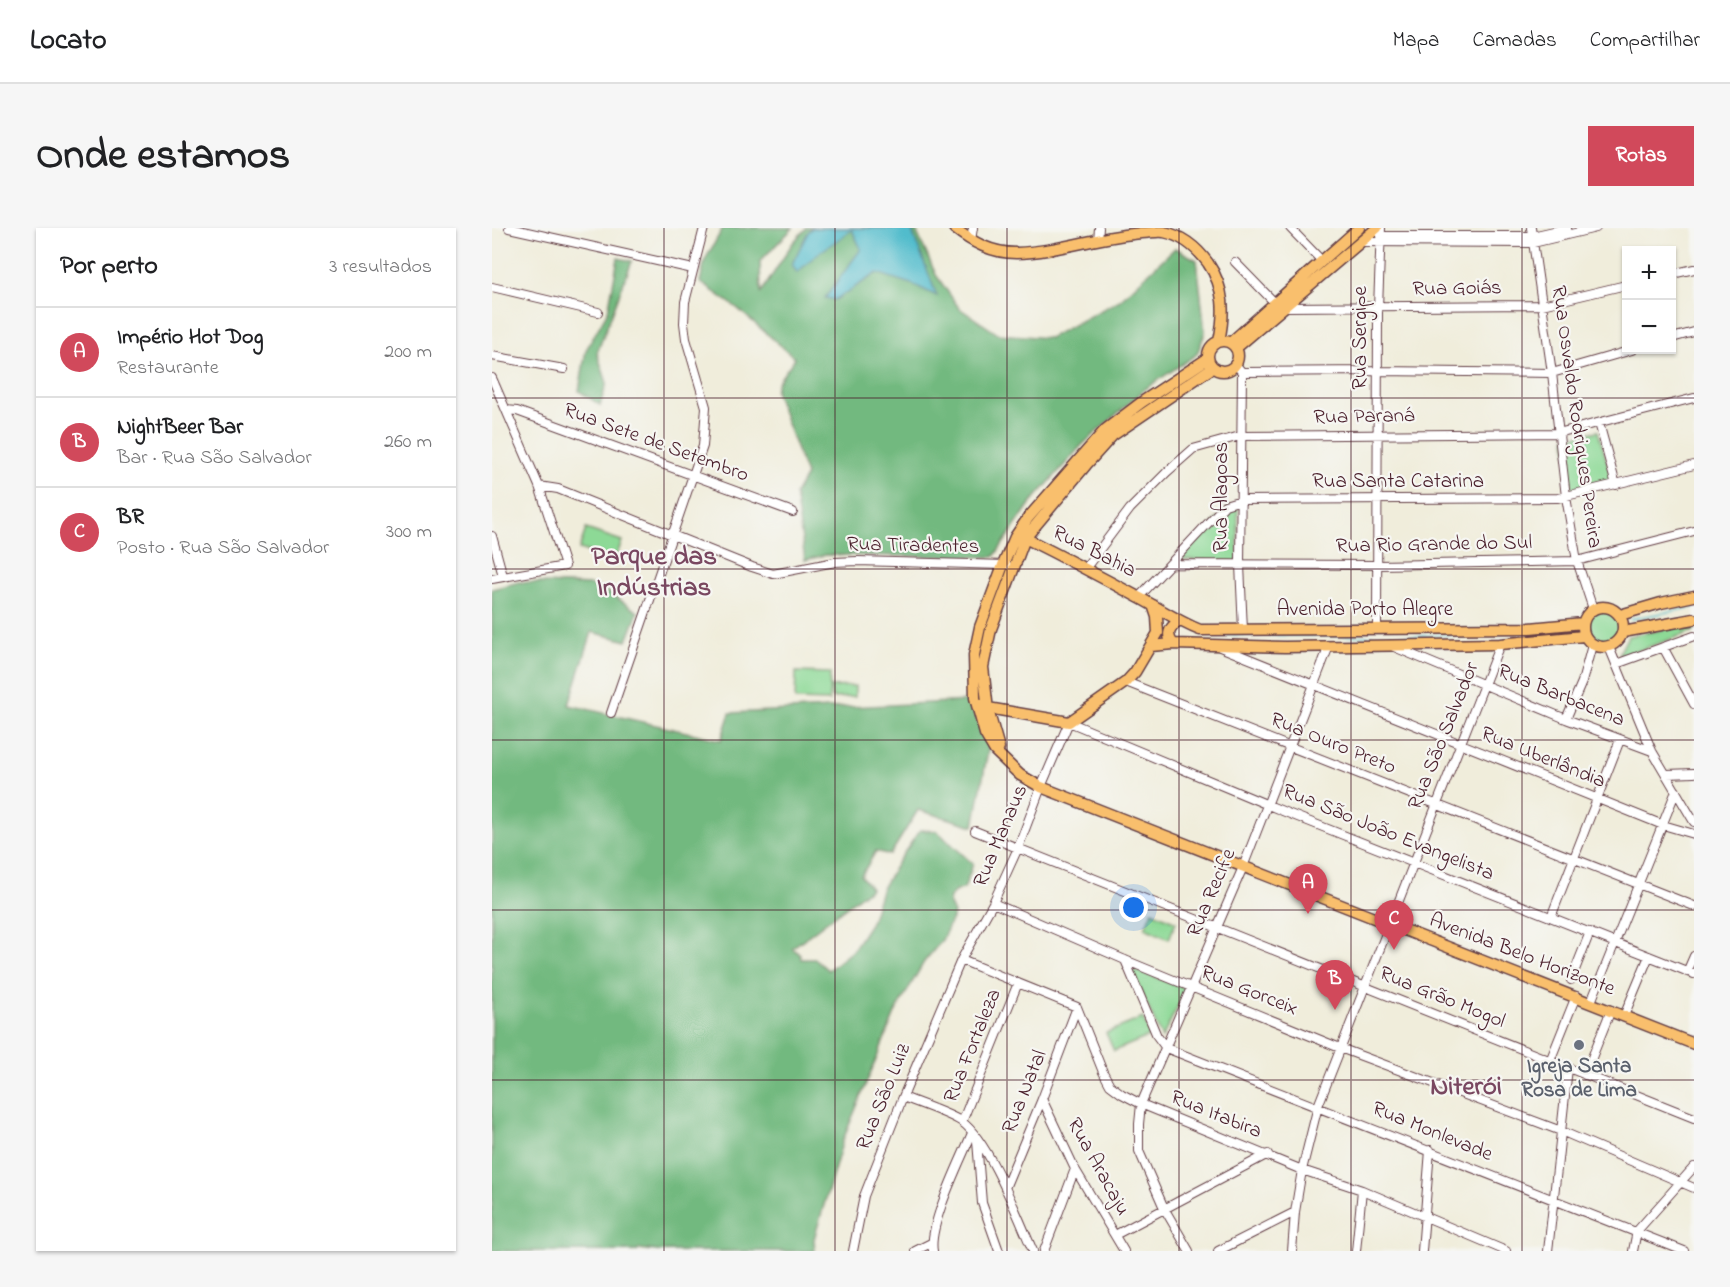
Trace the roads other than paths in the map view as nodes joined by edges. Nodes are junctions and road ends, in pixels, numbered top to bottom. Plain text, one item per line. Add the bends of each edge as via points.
1 (509, 228) edge
2 (704, 228) edge
3 (954, 228) edge
4 (973, 228) edge
5 (1290, 228) edge
6 (1359, 228) edge
7 (1567, 228) edge
8 (1596, 228) edge
9 (1099, 234) edge
10 (1380, 234) edge
11 (1532, 236) edge
12 (971, 240) junction
13 (1321, 260) junction
14 (1235, 262) dead end
15 (693, 269) junction
16 (1694, 269) edge
17 (1676, 273) edge
18 (1622, 286) edge
19 (492, 287) edge
20 (1274, 302) junction
21 (1542, 305) junction
22 (1286, 307) junction
23 (1378, 308) junction
24 (598, 312) dead end
25 (1694, 332) edge
26 (1676, 337) edge
27 (1219, 341) junction
28 (1233, 345) junction
29 (1622, 353) edge
30 (492, 356) edge
31 (1210, 363) junction
32 (564, 369) dead end
33 (1239, 369) junction
34 (1378, 371) junction
35 (1552, 373) junction
36 (492, 378) edge
37 (1694, 399) edge
38 (506, 410) junction
39 (1599, 423) junction
40 (1558, 433) junction
41 (1378, 435) junction
42 (1240, 436) junction
43 (1694, 465) edge
44 (692, 476) junction
45 (1616, 485) junction
46 (539, 486) junction
47 (1566, 497) junction
48 (1241, 500) junction
49 (1378, 501) junction
50 (793, 512) dead end
51 (1694, 531) edge
52 (492, 536) edge
53 (672, 536) junction
54 (1020, 538) junction
55 (1578, 561) junction
56 (1170, 564) junction
57 (1003, 565) junction
58 (1016, 565) junction
59 (1240, 565) junction
60 (1378, 565) junction
61 (1085, 569) junction
62 (503, 576) junction
63 (492, 579) edge
64 (1694, 596) edge
65 (1139, 597) junction
66 (1153, 605) junction
67 (1593, 609) junction
68 (1620, 615) junction
69 (1694, 619) edge
70 (1178, 622) junction
71 (1583, 623) junction
72 (1377, 629) junction
73 (1243, 630) junction
74 (1623, 632) junction
75 (1584, 636) junction
76 (1694, 636) edge
77 (1173, 644) junction
78 (1500, 644) junction
79 (1390, 645) junction
80 (1592, 645) junction
81 (1151, 646) junction
82 (1217, 646) junction
83 (1329, 646) junction
84 (1609, 647) junction
85 (1663, 647) junction
86 (1616, 664) junction
87 (1126, 682) junction
88 (1484, 684) junction
89 (1313, 686) junction
90 (975, 698) junction
91 (1694, 704) edge
92 (988, 708) junction
93 (611, 713) dead end
94 (1566, 719) junction
95 (1069, 722) junction
96 (1620, 740) junction
97 (1459, 745) junction
98 (1289, 746) junction
99 (1652, 751) junction
100 (1005, 762) junction
101 (1694, 773) edge
102 (1667, 774) junction
103 (1041, 787) junction
104 (1676, 791) junction
105 (1598, 799) junction
106 (1267, 804) junction
107 (1436, 804) junction
108 (1694, 822) edge
109 (1662, 825) junction
110 (975, 831) dead end
111 (1694, 834) edge
112 (1018, 848) junction
113 (1576, 858) junction
114 (1414, 864) junction
115 (1243, 867) junction
116 (1639, 884) junction
117 (993, 903) junction
118 (1694, 906) edge
119 (1551, 917) junction
120 (1390, 924) junction
121 (1218, 927) junction
122 (1590, 932) junction
123 (1616, 942) junction
124 (1649, 956) junction
125 (1694, 956) edge
126 (961, 960) junction
127 (1125, 960) junction
128 (1691, 973) edge
129 (1571, 980) dead end
130 (1018, 983) junction
131 (1191, 986) junction
132 (1365, 987) junction
133 (1576, 996) junction
134 (1591, 1002) junction
135 (1077, 1007) junction
136 (1611, 1010) junction
137 (1624, 1016) junction
138 (1694, 1044) edge
139 (1166, 1048) junction
140 (1340, 1048) junction
141 (1550, 1061) junction
142 (1568, 1068) junction
143 (1585, 1075) junction
144 (903, 1097) junction
145 (1042, 1100) junction
146 (1141, 1104) junction
147 (1318, 1106) junction
148 (1694, 1118) edge
149 (962, 1122) junction
150 (1561, 1131) junction
151 (974, 1135) junction
152 (1431, 1150) junction
153 (1268, 1154) junction
154 (1694, 1167) edge
155 (1075, 1168) junction
156 (1302, 1170) junction
157 (1680, 1182) junction
158 (1005, 1188) junction
159 (1694, 1188) edge
160 (1362, 1190) junction
161 (1554, 1200) junction
162 (1164, 1208) junction
163 (1295, 1212) junction
164 (1425, 1217) junction
165 (1637, 1231) junction
166 (1115, 1234) junction
167 (932, 1247) edge
168 (853, 1251) edge
169 (915, 1251) edge
170 (999, 1251) edge
171 (1033, 1251) edge
172 (1044, 1251) edge
173 (1124, 1251) edge
174 (1189, 1251) edge
175 (1218, 1251) edge
176 (1292, 1251) edge
177 (1356, 1251) edge
178 (1422, 1251) edge
179 (1506, 1251) edge
180 (1548, 1251) edge
181 (1633, 1251) edge
182 (1684, 1251) edge

1 - 15 street
2 - 15 street
3 - 12 main road
4 - 12 street
5 - 13 street
6 - 13 main road
7 - 11 street
8 - 11 street
9 - 12 main road via 1015,253 992,250
9 - 27 main road via 1163,232 1184,239 1201,254 1217,280 1224,318
10 - 11 street
10 - 22 main road via 1360,242
10 - 23 street, Rua Sergipe
11 - 21 street, Rua Osvaldo Rodrigues Pereira
13 - 20 main road
14 - 20 street
15 - 44 street via 684,323 706,406 703,446
16 - 17 street
18 - 21 street, Rua Goiás
19 - 24 street
20 - 28 main road
21 - 23 street, Rua Goiás
21 - 35 street, Rua Osvaldo Rodrigues Pereira
22 - 23 street, Rua Goiás
22 - 28 main road
23 - 34 street, Rua Sergipe
25 - 26 street
27 - 28 main road
27 - 31 main road via 1211,346
28 - 33 main road
29 - 35 street
30 - 32 street
31 - 33 main road via 1224,372
31 - 54 main road, Avenida Belo Horizonte via 1142,402 1105,430 1028,518
33 - 34 street
33 - 42 street, Rua Alagoas
34 - 35 street
34 - 41 street, Rua Sergipe
35 - 40 street, Rua Osvaldo Rodrigues Pereira
36 - 38 street
37 - 39 street, Rua Paraná
38 - 44 street, Rua Sete de Setembro
38 - 46 street
39 - 40 street, Rua Paraná
39 - 45 street
40 - 41 street, Rua Paraná
40 - 47 street, Rua Osvaldo Rodrigues Pereira
41 - 42 street, Rua Paraná
41 - 49 street, Rua Sergipe
42 - 48 street, Rua Alagoas
42 - 61 street, Rua Paraná via 1193,449 1130,509
43 - 45 street, Rua Santa Catarina
44 - 50 street, Rua Sete de Setembro
44 - 53 street
45 - 47 street, Rua Santa Catarina
46 - 53 street, Rua Tiradentes via 558,489
46 - 62 street via 565,566
47 - 49 street, Rua Santa Catarina
47 - 55 street, Rua Osvaldo Rodrigues Pereira
48 - 49 street, Rua Santa Catarina
48 - 56 street via 1225,505
48 - 59 street, Rua Alagoas
49 - 60 street, Rua Sergipe
51 - 55 street, Rua Rio Grande do Sul
52 - 62 street
53 - 57 street, Rua Tiradentes via 773,574 857,561
53 - 93 street
54 - 57 main road, Avenida Belo Horizonte
54 - 58 main road, Avenida Belo Horizonte
54 - 61 main road, Rua Bahia
55 - 60 street, Rua Rio Grande do Sul
55 - 67 street, Rua Osvaldo Rodrigues Pereira
56 - 59 street, Rua Rio Grande do Sul
56 - 65 street
57 - 58 street, Rua Tiradentes
57 - 90 main road, Avenida Belo Horizonte via 974,655
58 - 92 main road, Avenida Belo Horizonte via 991,629 983,666
59 - 60 street, Rua Rio Grande do Sul
59 - 73 street, Rua Alagoas
60 - 72 street, Rua Sergipe
61 - 65 main road, Rua Bahia
62 - 63 street
64 - 68 main road
65 - 66 main road, Rua Bahia
66 - 70 main road, Avenida Porto Alegre
66 - 81 main road via 1158,633
67 - 68 main road via 1609,608
67 - 71 main road
68 - 74 main road
69 - 74 main road
70 - 73 main road, Avenida Porto Alegre via 1200,630
70 - 77 main road via 1168,633
71 - 72 main road, Avenida Porto Alegre via 1530,628
71 - 75 main road
72 - 73 main road, Avenida Porto Alegre
74 - 84 main road
75 - 78 main road, Avenida Porto Alegre
75 - 80 main road
76 - 85 street
77 - 81 main road, Avenida Porto Alegre
77 - 82 main road, Avenida Porto Alegre
78 - 79 main road, Avenida Porto Alegre
78 - 88 street, Rua São Salvador
79 - 83 main road, Avenida Porto Alegre
79 - 88 street, Rua Barbacena
80 - 84 main road
80 - 94 street
81 - 87 main road
82 - 83 main road, Avenida Porto Alegre
82 - 89 street, Rua Uberlândia
83 - 89 street, Rua Recife
84 - 86 street
85 - 86 street
85 - 91 street
86 - 99 street
87 - 95 main road
87 - 98 street, Rua Ouro Preto
88 - 94 street, Rua Barbacena
88 - 97 street, Rua São Salvador
89 - 97 street, Rua Uberlândia
89 - 98 street, Rua Recife
90 - 92 main road
90 - 100 main road, Avenida Belo Horizonte via 986,734
92 - 95 main road
92 - 100 main road, Avenida Belo Horizonte
94 - 96 street, Rua Barbacena
95 - 103 street, Rua Manaus
95 - 106 street, Rua São João Evangelista
96 - 99 street, Rua Barbacena
96 - 105 street
97 - 105 street, Rua Uberlândia
97 - 107 street, Rua São Salvador
98 - 106 street, Rua Recife
98 - 107 street, Rua Ouro Preto
99 - 102 street
100 - 103 main road, Avenida Belo Horizonte
101 - 102 street
102 - 104 street
103 - 112 street, Rua Manaus
103 - 115 main road, Avenida Belo Horizonte
104 - 108 street
104 - 109 street
105 - 109 street, Rua Uberlândia
105 - 113 street
106 - 114 street, Rua São João Evangelista
106 - 115 street, Rua Recife
107 - 113 street, Rua Ouro Preto
107 - 114 street, Rua São Salvador
109 - 111 street, Rua Uberlândia
109 - 116 street
110 - 112 street, Rua Grão Mogol
112 - 117 street, Rua Manaus
112 - 121 street, Rua Grão Mogol
113 - 116 street, Rua Ouro Preto
113 - 119 street
114 - 119 street, Rua São João Evangelista
114 - 120 street, Rua São Salvador
115 - 120 main road, Avenida Belo Horizonte
115 - 121 street, Rua Recife
116 - 118 street, Rua Ouro Preto
116 - 123 street
117 - 126 street, Rua Manaus
117 - 127 street, Rua Gorceix
119 - 122 street, Rua São João Evangelista
120 - 132 street, Rua São Salvador
120 - 133 main road, Avenida Belo Horizonte
121 - 131 street, Rua Recife
121 - 132 street, Rua Grão Mogol
122 - 123 street, Rua São João Evangelista
122 - 129 street
123 - 124 street, Rua São João Evangelista
123 - 134 street
124 - 128 street, Rua São João Evangelista
124 - 137 street
125 - 128 street
126 - 130 street
126 - 144 street, Rua São Luiz
127 - 131 street, Rua Gorceix
127 - 139 street via 1157,1036
130 - 135 street
130 - 149 street, Rua Fortaleza
131 - 139 street, Rua Recife
131 - 140 street, Rua Gorceix
132 - 140 street, Rua São Salvador
132 - 141 street, Rua Grão Mogol
133 - 134 main road, Avenida Belo Horizonte
133 - 141 street
134 - 136 main road, Avenida Belo Horizonte
135 - 145 street, Rua Natal
135 - 146 street, Rua Itabira via 1110,1085
136 - 137 main road, Avenida Belo Horizonte
136 - 143 street
137 - 138 main road, Avenida Belo Horizonte
139 - 146 street, Rua Recife
139 - 147 street, Rua Monlevade
140 - 147 street, Rua São Salvador
140 - 150 street, Rua Gorceix
141 - 142 street, Rua Grão Mogol
142 - 143 street, Rua Grão Mogol
142 - 150 street
143 - 148 street, Rua Grão Mogol
144 - 149 street
144 - 168 street, Rua São Luiz via 864,1196
145 - 155 street, Rua Aracaju
145 - 158 street, Rua Natal
146 - 153 street, Rua Itabira
146 - 162 street, Rua Recife via 1139,1151
147 - 152 street, Rua Monlevade
147 - 156 street, Rua São Salvador
149 - 151 street
150 - 157 street, Rua Gorceix
150 - 161 street
151 - 158 street
151 - 167 street via 946,1197
151 - 170 street via 982,1203
152 - 161 street, Rua Monlevade
152 - 164 street
153 - 156 street, Rua Itabira
153 - 162 street
154 - 157 street
155 - 166 street, Rua Aracaju
155 - 172 street
156 - 160 street, Rua Itabira
156 - 163 street, Rua São Salvador
157 - 159 street, Rua Gorceix
157 - 165 street
158 - 171 street
160 - 164 street, Rua Itabira
160 - 177 street
161 - 165 street, Rua Monlevade
161 - 180 street
162 - 166 street
162 - 174 street, Rua Recife
163 - 175 street
163 - 176 street, Rua São Salvador
164 - 178 street
164 - 179 street, Rua Itabira
165 - 181 street
165 - 182 street, Rua Monlevade
166 - 173 street, Rua Aracaju
167 - 169 street

